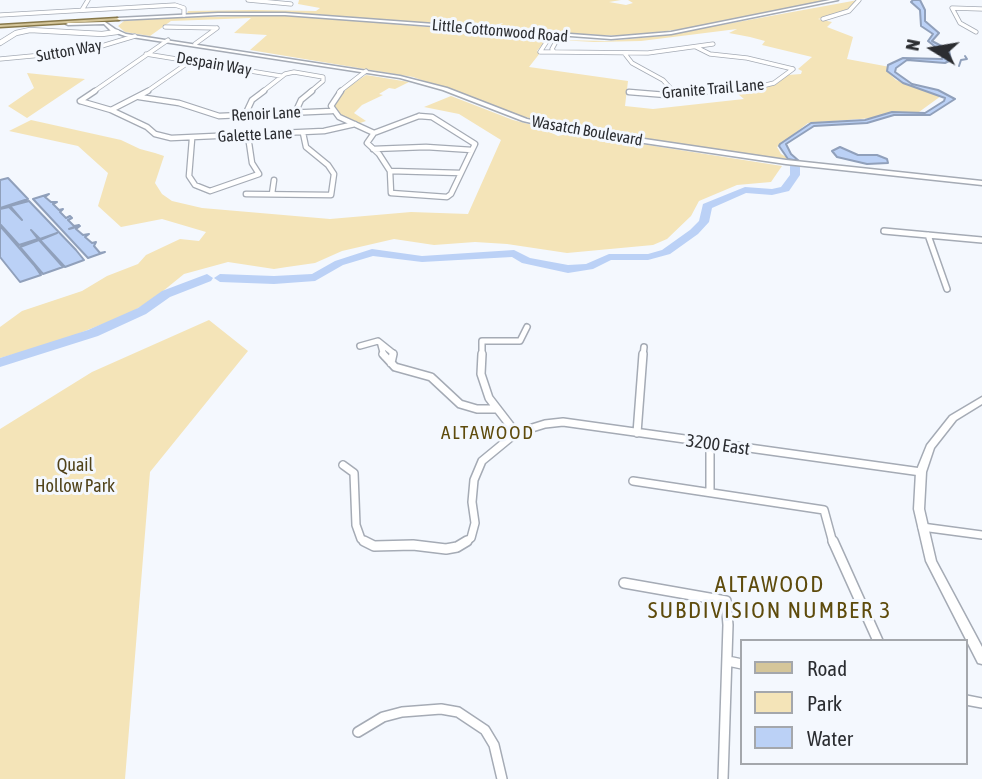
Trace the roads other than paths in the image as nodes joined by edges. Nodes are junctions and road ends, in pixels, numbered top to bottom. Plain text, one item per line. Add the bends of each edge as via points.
1 (88, 0) edge
2 (248, 0) edge
3 (836, 0) edge
4 (859, 0) edge
5 (291, 4) dead end
6 (982, 9) edge
7 (82, 10) junction
8 (0, 15) edge
9 (184, 15) junction
10 (161, 17) joint
11 (823, 19) dead end
12 (116, 20) junction
13 (68, 23) junction
14 (0, 27) edge
15 (165, 27) dead end
16 (188, 28) junction
17 (117, 32) junction
18 (976, 32) dead end
19 (212, 33) junction
20 (551, 35) junction
21 (136, 36) junction
22 (559, 36) junction
23 (168, 40) junction
24 (0, 43) edge
25 (195, 44) junction
26 (713, 44) dead end
27 (696, 47) junction
28 (46, 48) dead end
29 (555, 52) junction
30 (146, 54) junction
31 (625, 54) junction
32 (46, 56) junction
33 (0, 59) edge
34 (193, 60) junction
35 (366, 71) junction
36 (281, 76) junction
37 (629, 92) dead end
38 (676, 94) junction
39 (139, 97) junction
40 (111, 110) junction
41 (332, 111) junction
42 (295, 113) junction
43 (246, 116) junction
44 (355, 124) junction
45 (303, 133) junction
46 (374, 133) junction
47 (248, 136) junction
48 (192, 139) junction
49 (373, 149) junction
50 (472, 150) junction
51 (390, 171) junction
52 (461, 173) junction
53 (274, 180) dead end
54 (982, 183) edge
55 (246, 194) dead end
56 (272, 194) junction
57 (884, 231) dead end
58 (928, 235) junction
59 (982, 240) edge
60 (947, 289) dead end
61 (527, 327) dead end
62 (360, 346) dead end
63 (644, 347) dead end
64 (982, 400) edge
65 (495, 409) junction
66 (516, 433) junction
67 (637, 433) junction
68 (710, 444) junction
69 (343, 465) dead end
70 (921, 472) junction
71 (634, 481) dead end
72 (710, 492) junction
73 (921, 526) junction
74 (982, 536) edge
75 (624, 583) dead end
76 (877, 639) edge
77 (982, 659) edge
78 (728, 662) junction
79 (740, 664) edge
80 (358, 732) dead end
81 (502, 779) edge
82 (723, 779) edge

1 - 7 street
2 - 5 street
3 - 22 main road, Little Cottonwood Road via 665,34
4 - 11 street via 849,11
6 - 18 street via 951,8 960,23
7 - 8 street
7 - 9 street via 175,5 184,8
9 - 10 main road, Little Cottonwood Road
9 - 20 main road, Little Cottonwood Road via 302,15
10 - 12 main road, Little Cottonwood Road
12 - 13 main road
12 - 17 main road
13 - 14 main road, Wasatch Boulevard
13 - 17 main road, Wasatch Boulevard via 105,23
15 - 16 street
16 - 19 street
16 - 19 street via 217,28
17 - 21 main road, Wasatch Boulevard
17 - 24 street via 26,30
19 - 25 street
20 - 22 main road, Little Cottonwood Road
20 - 29 street via 539,51
21 - 23 main road, Wasatch Boulevard
21 - 32 street, Sutton Way via 90,51
22 - 29 street via 552,49
23 - 25 main road, Wasatch Boulevard
23 - 30 street
25 - 35 main road, Wasatch Boulevard
26 - 27 street
27 - 31 street
27 - 38 street, Granite Trail Lane via 710,54 793,69 762,86
28 - 32 street
29 - 31 street
30 - 34 street, Despain Way
30 - 40 street, Galette Lane via 80,101
31 - 38 street
32 - 33 street, Sutton Way
34 - 36 street, Despain Way
34 - 39 street
35 - 41 street via 334,97
35 - 54 main road, Wasatch Boulevard via 437,86 556,128 762,159
36 - 42 street via 289,72 324,78 301,100
36 - 43 street via 252,100
37 - 38 street, Granite Trail Lane
39 - 40 street
39 - 43 street, Renoir Lane via 219,116
40 - 48 street, Galette Lane via 155,134
41 - 42 street, Renoir Lane
41 - 44 street
42 - 43 street, Renoir Lane
44 - 45 street, Galette Lane
44 - 46 street
45 - 47 street, Galette Lane
45 - 56 street via 306,147 334,174 331,195
46 - 49 street via 366,141
46 - 50 street via 429,116 475,144
47 - 48 street, Galette Lane
47 - 48 street via 251,160 259,174 213,190 201,188 189,176
49 - 50 street via 426,146
49 - 51 street
50 - 52 street
51 - 52 street
51 - 52 street via 393,194 447,197
53 - 56 street
55 - 56 street
57 - 58 street
58 - 59 street
58 - 60 street
61 - 65 street via 520,341 482,341 481,374
62 - 65 street via 378,341 382,353 401,370 431,377 460,404
63 - 67 street
64 - 70 main road via 939,432
65 - 66 street
66 - 67 street, 3200 East via 563,422
66 - 69 street via 477,470 472,502 475,523 471,538 457,547 374,546 361,539 354,473
67 - 68 street, 3200 East
68 - 70 street, 3200 East
68 - 72 street
70 - 73 main road
71 - 72 street
72 - 76 street via 824,510 836,552
73 - 74 street
73 - 77 main road via 931,561
75 - 78 street via 726,601
78 - 79 street
78 - 82 street
80 - 81 street via 402,712 458,712 485,730 494,745

